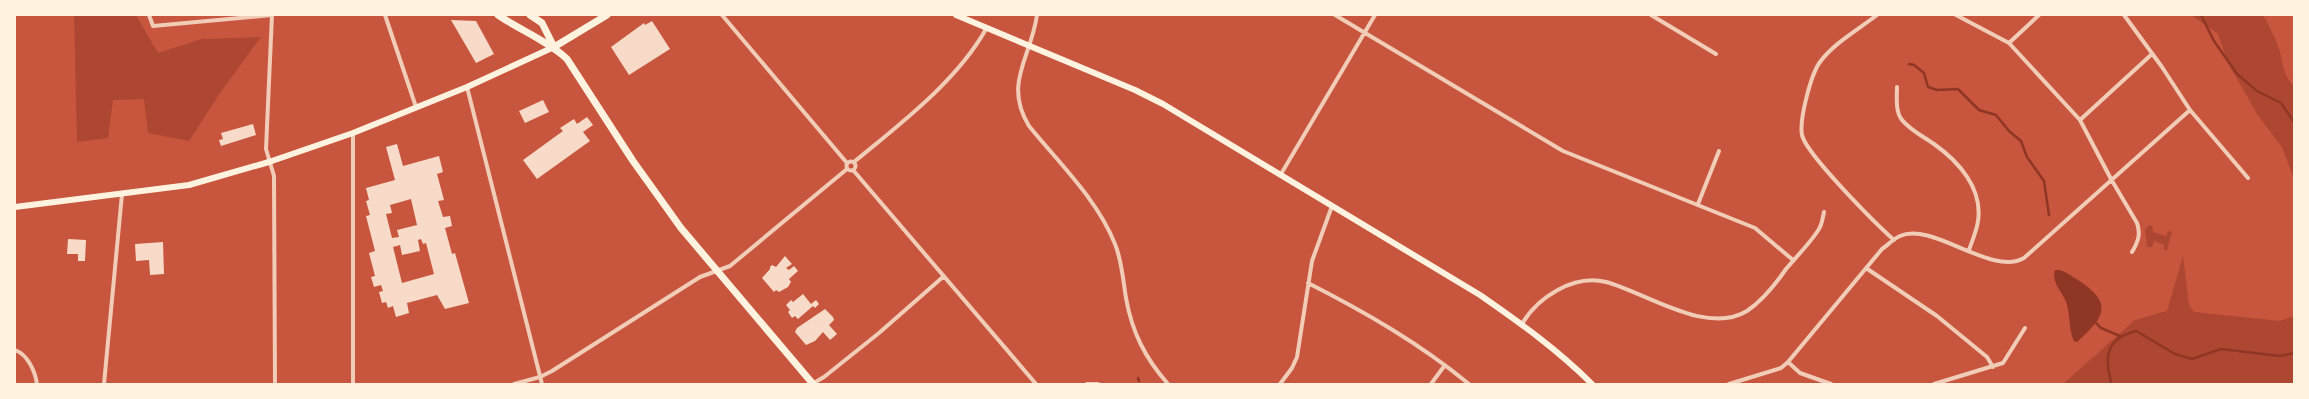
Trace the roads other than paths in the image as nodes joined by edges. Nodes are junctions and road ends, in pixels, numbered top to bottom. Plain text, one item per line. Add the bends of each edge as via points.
1 (149, 15) edge
2 (272, 15) edge
3 (385, 15) edge
4 (498, 15) edge
5 (530, 15) edge
6 (607, 15) edge
7 (722, 15) edge
8 (956, 15) edge
9 (1037, 15) edge
10 (1335, 15) edge
11 (1375, 15) edge
12 (1651, 15) edge
13 (1877, 15) edge
14 (1956, 15) edge
15 (2039, 15) edge
16 (2124, 15) edge
17 (986, 29) junction
18 (1365, 32) junction
19 (2009, 43) junction
20 (1029, 46) junction
21 (554, 47) junction
22 (1716, 54) dead end
23 (2152, 54) junction
24 (467, 87) junction
25 (1897, 87) dead end
26 (416, 107) junction
27 (2190, 110) junction
28 (2080, 120) junction
29 (353, 133) junction
30 (1719, 151) dead end
31 (269, 162) junction
32 (854, 162) junction
33 (848, 163) junction
34 (847, 169) junction
35 (853, 170) junction
36 (1281, 174) junction
37 (2248, 178) dead end
38 (2111, 180) junction
39 (122, 194) junction
40 (1698, 204) junction
41 (1332, 206) junction
42 (15, 207) edge
43 (1824, 212) dead end
44 (1894, 240) junction
45 (1969, 250) junction
46 (2132, 252) dead end
47 (1793, 260) junction
48 (1866, 268) junction
49 (716, 271) junction
50 (944, 276) junction
51 (1308, 283) junction
52 (1522, 324) junction
53 (2025, 328) dead end
54 (15, 350) edge
55 (1788, 362) junction
56 (1445, 364) junction
57 (1993, 367) junction
58 (540, 377) junction
59 (37, 384) edge
60 (104, 384) edge
61 (275, 384) edge
62 (353, 384) edge
63 (514, 384) edge
64 (542, 384) edge
65 (813, 384) edge
66 (1036, 384) edge
67 (1087, 384) edge
68 (1098, 384) edge
69 (1168, 384) edge
70 (1280, 384) edge
71 (1431, 384) edge
72 (1469, 384) edge
73 (1592, 384) edge
74 (1729, 384) edge
75 (1831, 384) edge
76 (1934, 384) edge

1 - 2 street via 153,26
2 - 31 street via 266,149
3 - 26 street
4 - 21 main road
5 - 21 main road via 542,23
6 - 21 main road
7 - 33 street
8 - 17 main road
9 - 20 street
10 - 18 street
11 - 18 street
12 - 22 street
13 - 44 street via 1820,61 1809,91 1802,130 1812,153 1876,224
14 - 19 street
15 - 19 street
16 - 23 street
17 - 20 main road
17 - 32 street via 974,49 948,79
18 - 36 street
18 - 40 street via 1563,151
19 - 28 street
20 - 36 main road via 1146,95
20 - 69 street via 1023,59 1017,87 1022,115 1091,201 1106,224 1121,263 1133,327 1148,359
21 - 24 main road
21 - 49 main road via 571,64 653,191
23 - 27 street
23 - 28 street
24 - 26 main road
24 - 58 street
25 - 45 street via 1898,110 1902,120 1945,152 1962,168 1971,184 1978,205 1978,220
26 - 29 main road
27 - 37 street
27 - 38 street
28 - 38 street
29 - 31 main road
29 - 62 street
30 - 40 street
31 - 39 main road via 189,185
31 - 61 street via 274,176
32 - 33 street
32 - 35 street via 856,167
33 - 34 street
34 - 35 street
34 - 49 street via 730,266
35 - 50 street
36 - 41 main road
38 - 45 street via 2016,263 1998,262
38 - 46 street via 2140,230 2138,242
39 - 42 main road
39 - 60 street
40 - 47 street via 1755,228
41 - 51 street via 1317,246
41 - 52 main road via 1480,295
43 - 47 street via 1820,228
44 - 45 street via 1900,236 1918,235
44 - 48 street
47 - 52 street via 1769,293 1746,311 1722,318 1698,316 1605,282 1586,282 1562,287 1544,299 1527,315
48 - 55 street
48 - 57 street via 1937,316 1987,357
49 - 58 street via 700,277
49 - 65 main road
50 - 65 street
50 - 66 street
51 - 56 street via 1380,322
51 - 70 street via 1297,357
52 - 73 main road via 1559,353
53 - 57 street via 2003,363
54 - 59 street via 25,357 34,370
55 - 74 street via 1776,370
55 - 75 street via 1800,373
56 - 71 street
56 - 72 street
57 - 76 street
58 - 63 street
58 - 64 street
67 - 68 street

